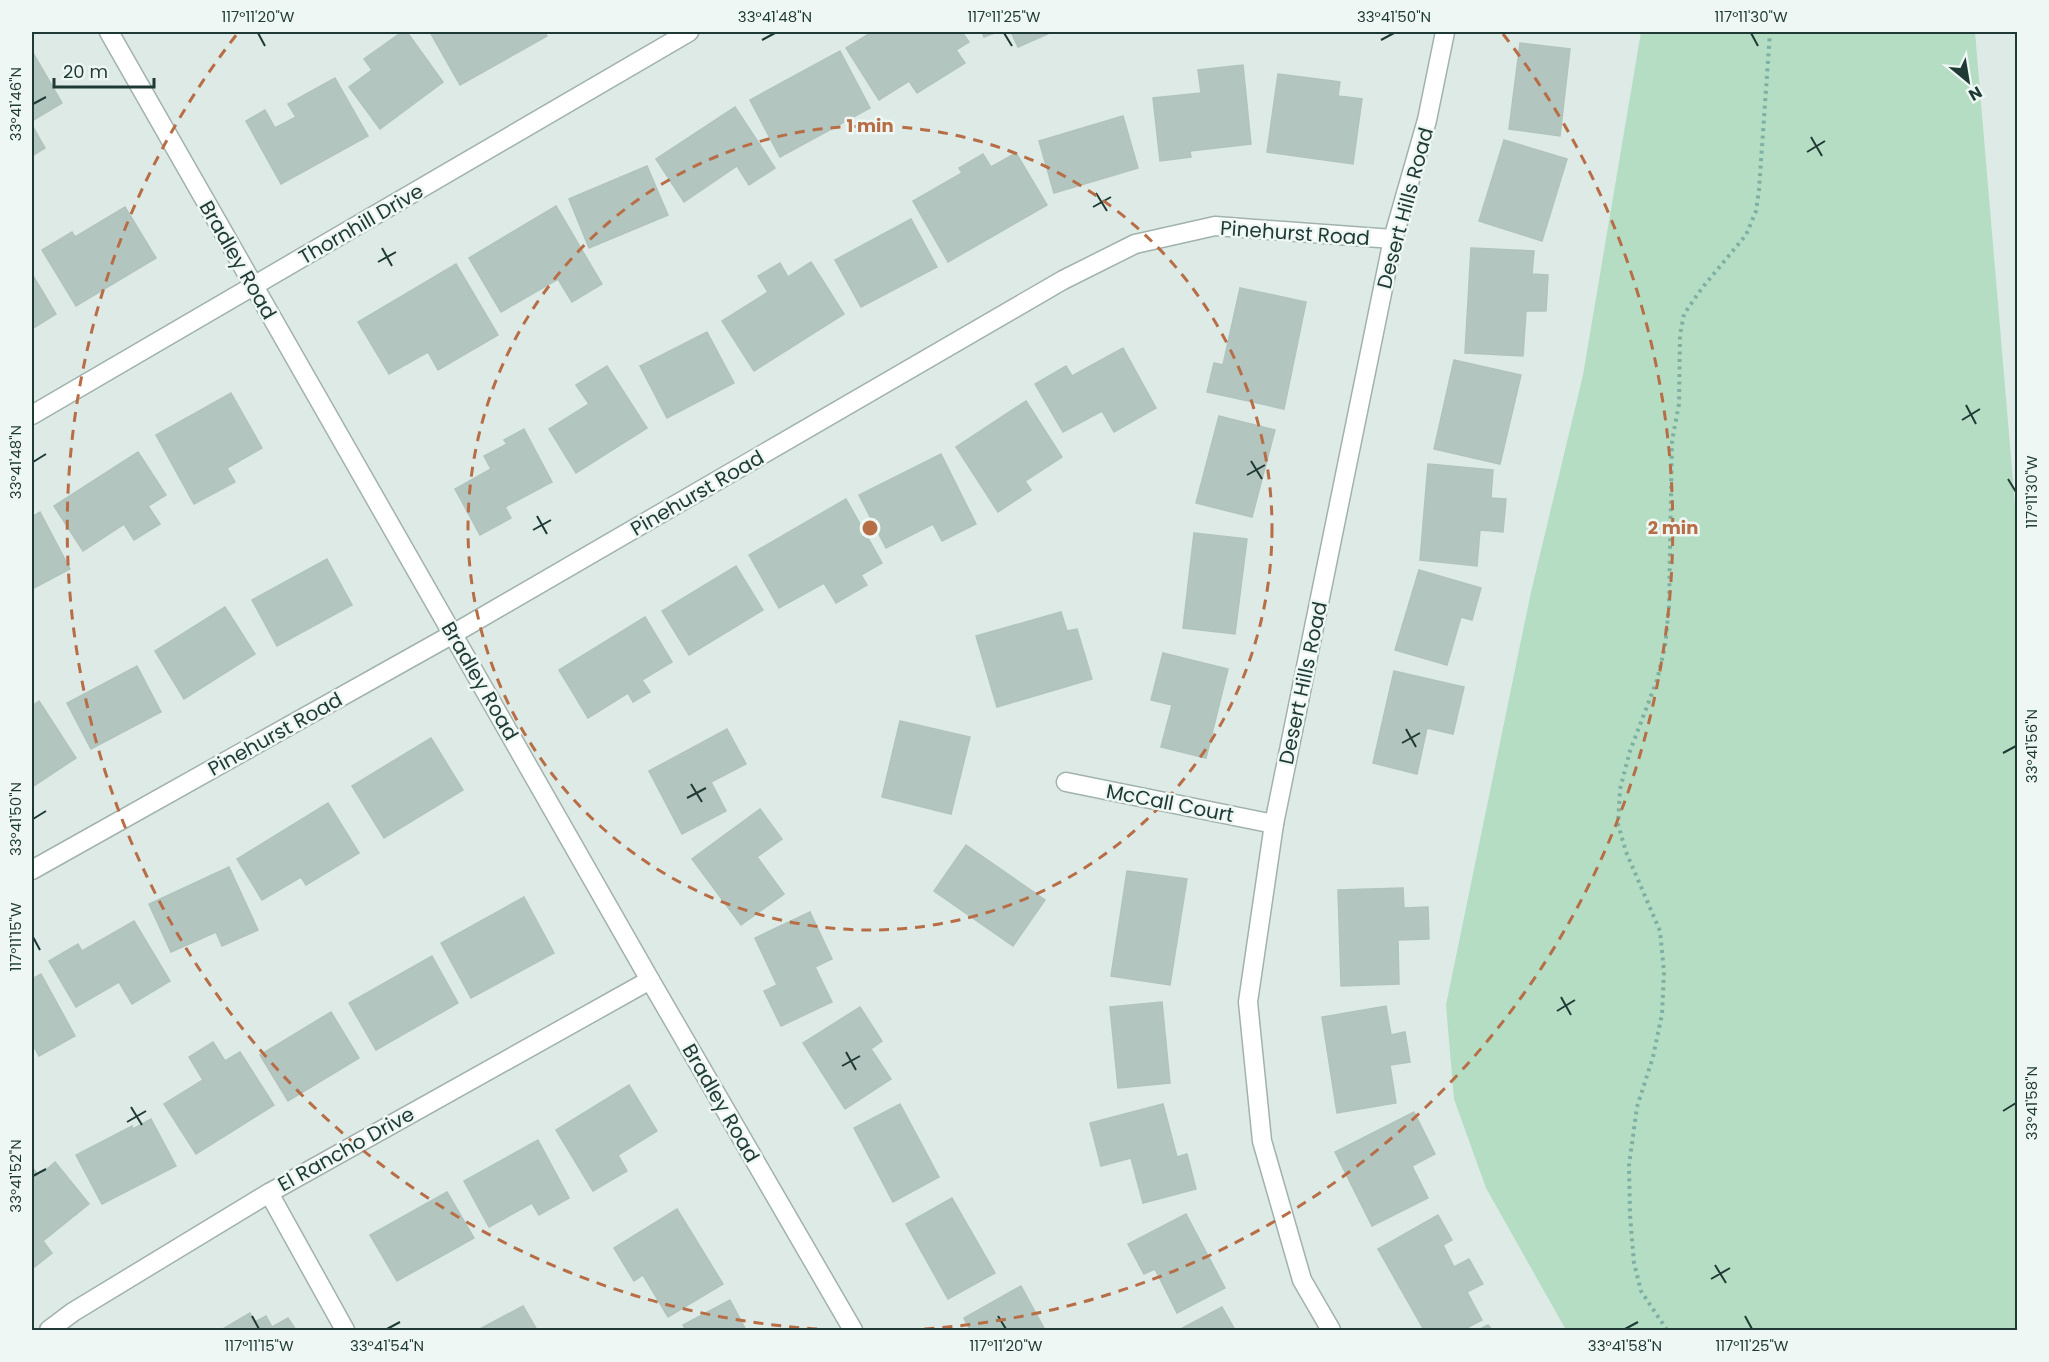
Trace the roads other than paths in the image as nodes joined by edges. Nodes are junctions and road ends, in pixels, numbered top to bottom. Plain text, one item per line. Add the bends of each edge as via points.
1 (109, 32) edge
2 (689, 32) edge
3 (1445, 32) edge
4 (1393, 239) junction
5 (254, 286) junction
6 (32, 415) edge
7 (453, 634) junction
8 (1066, 782) dead end
9 (1274, 824) junction
10 (32, 870) edge
11 (650, 980) junction
12 (269, 1193) junction
13 (49, 1330) edge
14 (345, 1330) edge
15 (853, 1330) edge
16 (1331, 1330) edge

1 - 5 street, Bradley Road
2 - 5 street, Thornhill Drive
3 - 4 street, Desert Hills Road via 1427,120
4 - 7 street, Pinehurst Road via 1215,226 1135,244 1063,280
4 - 9 street, Desert Hills Road
5 - 6 street, Thornhill Drive
5 - 7 street, Bradley Road
7 - 10 street, Pinehurst Road
7 - 11 street, Bradley Road
8 - 9 street, McCall Court
9 - 16 street, Desert Hills Road via 1248,1002 1262,1141 1302,1280
11 - 12 street, El Rancho Drive
11 - 15 street, Bradley Road
12 - 13 street, El Rancho Drive
12 - 14 street

